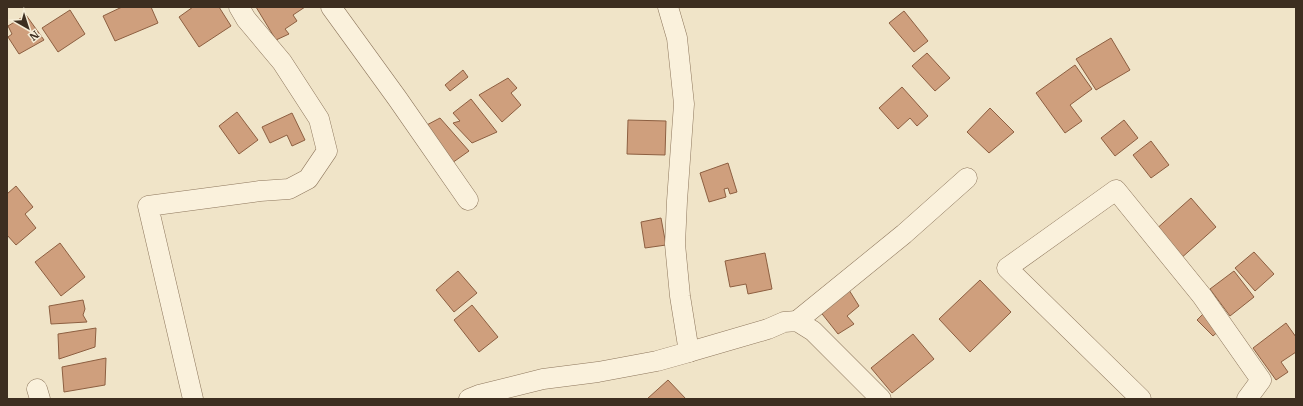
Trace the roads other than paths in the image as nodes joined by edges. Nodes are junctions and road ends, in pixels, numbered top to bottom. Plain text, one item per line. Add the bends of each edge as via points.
1 (238, 7) edge
2 (331, 7) edge
3 (668, 7) edge
4 (967, 178) dead end
5 (468, 200) dead end
6 (797, 321) junction
7 (689, 352) junction
8 (193, 399) edge
9 (469, 399) edge
10 (880, 399) edge
11 (1141, 399) edge
12 (1247, 399) edge

1 - 8 street via 282,62 319,119 327,151 308,179 289,190 260,191 148,206
2 - 5 street
3 - 7 street via 677,38 684,104 675,244
4 - 6 street via 904,234
6 - 7 street via 784,322
6 - 10 street via 813,331
7 - 9 street via 598,372 543,379
11 - 12 street via 1007,268 1116,190 1202,296 1262,380

